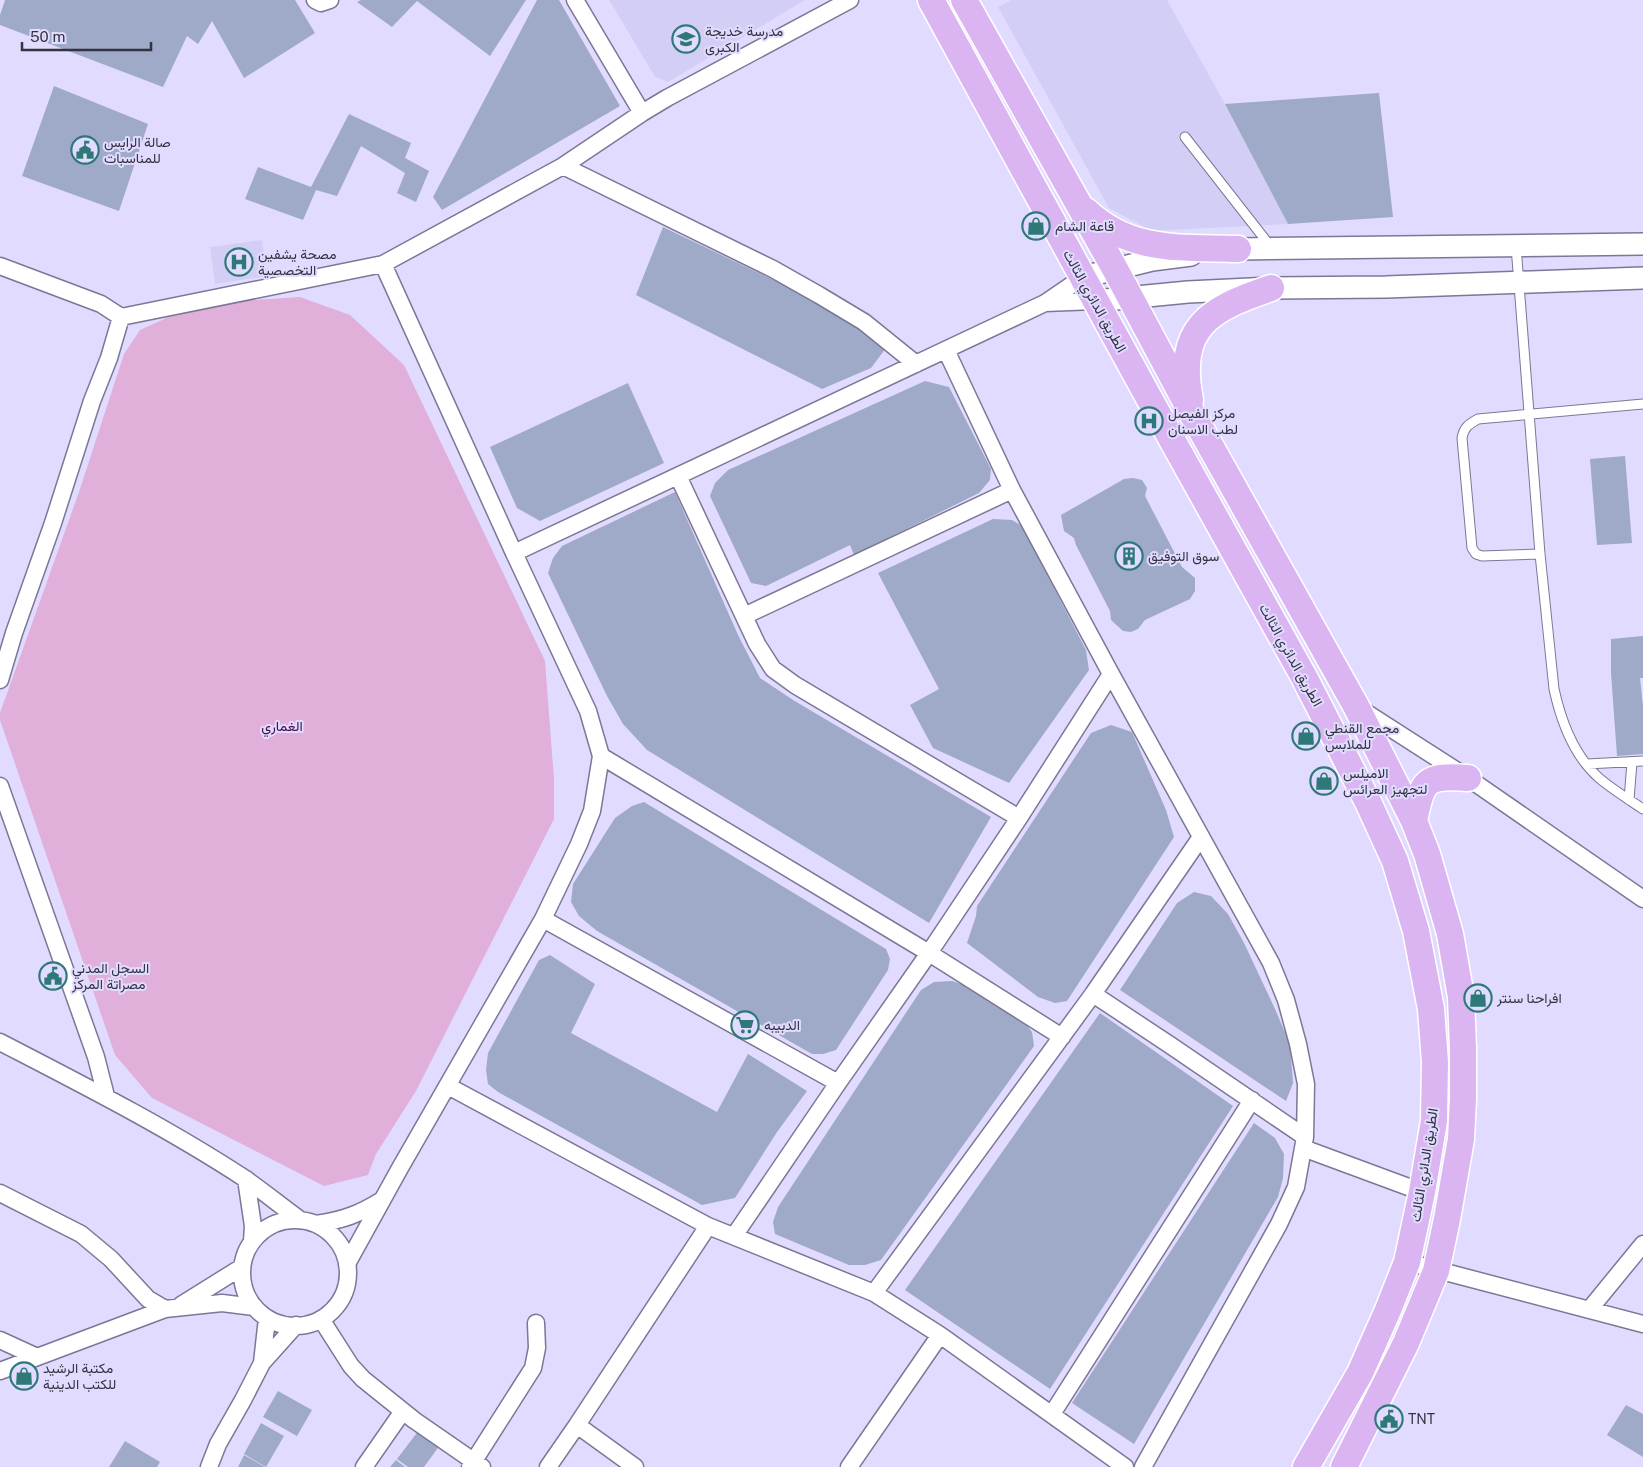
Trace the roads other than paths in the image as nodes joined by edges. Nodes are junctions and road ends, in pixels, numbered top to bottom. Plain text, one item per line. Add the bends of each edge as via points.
1 (315, 0) edge
2 (330, 0) edge
3 (576, 0) edge
4 (850, 0) edge
5 (931, 0) edge
6 (964, 0) edge
7 (642, 113) junction
8 (1185, 137) dead end
9 (563, 166) junction
10 (1076, 202) junction
11 (1643, 244) edge
12 (1516, 246) junction
13 (1238, 249) junction
14 (1272, 249) junction
15 (383, 264) junction
16 (0, 266) edge
17 (1114, 269) junction
18 (1083, 277) junction
19 (1643, 278) edge
20 (1520, 282) junction
21 (1270, 288) junction
22 (1129, 298) junction
23 (1095, 301) junction
24 (1045, 303) junction
25 (121, 317) junction
26 (946, 350) junction
27 (916, 364) junction
28 (1643, 404) edge
29 (1193, 415) junction
30 (1530, 415) junction
31 (678, 476) junction
32 (1012, 490) junction
33 (514, 553) junction
34 (1540, 554) junction
35 (744, 616) junction
36 (1111, 674) junction
37 (0, 680) edge
38 (1356, 706) junction
39 (601, 756) junction
40 (1632, 762) junction
41 (1643, 762) edge
42 (1587, 764) junction
43 (1468, 778) junction
44 (0, 786) edge
45 (1629, 800) junction
46 (1643, 809) edge
47 (5, 817) edge
48 (1019, 818) junction
49 (1414, 821) junction
50 (1201, 837) junction
51 (1643, 899) edge
52 (543, 919) junction
53 (929, 953) junction
54 (1093, 994) junction
55 (1062, 1037) junction
56 (0, 1042) edge
57 (838, 1083) junction
58 (448, 1086) junction
59 (106, 1096) junction
60 (1252, 1100) junction
61 (1304, 1143) junction
62 (246, 1180) junction
63 (1422, 1192) junction
64 (0, 1193) edge
65 (384, 1199) junction
66 (299, 1219) junction
67 (316, 1224) junction
68 (708, 1226) junction
69 (734, 1236) junction
70 (252, 1241) junction
71 (1643, 1244) edge
72 (1407, 1262) junction
73 (348, 1264) junction
74 (242, 1267) junction
75 (1436, 1271) junction
76 (874, 1293) junction
77 (171, 1309) junction
78 (1589, 1310) junction
79 (260, 1312) junction
80 (322, 1319) junction
81 (536, 1323) dead end
82 (1643, 1324) edge
83 (296, 1325) junction
84 (940, 1335) junction
85 (0, 1340) edge
86 (37, 1357) junction
87 (262, 1363) junction
88 (0, 1371) edge
89 (403, 1411) junction
90 (1052, 1414) junction
91 (577, 1425) junction
92 (475, 1465) edge
93 (208, 1467) edge
94 (364, 1467) edge
95 (548, 1467) edge
96 (636, 1467) edge
97 (849, 1467) edge
98 (1125, 1467) edge
99 (1144, 1467) edge
100 (1306, 1467) edge
101 (1344, 1467) edge

1 - 2 street via 321,3
3 - 7 street
4 - 7 street
5 - 18 main road, الطريق الدائري الثالث
6 - 10 main road
7 - 9 street
8 - 14 lane
9 - 15 street
9 - 27 street via 773,269 864,322
10 - 13 main road via 1098,222 1138,242 1165,247
10 - 17 main road
11 - 12 street
12 - 14 street
12 - 20 lane
13 - 14 street
13 - 17 street via 1152,260
15 - 25 street
15 - 33 street
16 - 25 street via 101,304
17 - 18 street
17 - 22 main road
18 - 23 main road, الطريق الدائري الثالث
18 - 24 street
19 - 20 street
20 - 21 street
20 - 30 lane
21 - 22 street
21 - 29 main road via 1220,309 1206,318 1195,332 1188,350 1186,369
22 - 23 street
22 - 29 main road
23 - 24 street
23 - 63 main road, الطريق الدائري الثالث via 1304,677 1395,861 1416,932 1435,1062 1434,1121
24 - 26 street
25 - 37 street
26 - 27 street
26 - 32 street
27 - 31 street
28 - 30 lane
29 - 38 main road
30 - 34 lane
30 - 34 lane via 1478,419 1463,430 1462,438 1471,542 1476,554
31 - 33 street
31 - 35 street
32 - 35 street
32 - 36 street
33 - 39 street via 588,711
34 - 42 lane via 1554,689 1567,734
35 - 48 street via 773,669
36 - 48 street
36 - 50 street
38 - 43 street
38 - 49 main road
39 - 52 street via 592,812
39 - 53 street
40 - 41 lane
40 - 42 lane
40 - 45 lane
42 - 45 lane via 1597,776
43 - 49 main road via 1438,778 1426,783 1419,794
43 - 51 street
44 - 47 street
45 - 46 lane
47 - 59 street via 93,1049
48 - 53 street
49 - 75 main road via 1450,934 1460,997 1463,1048 1461,1139
50 - 54 street
50 - 61 street via 1271,963 1286,1000 1306,1084
52 - 57 street
52 - 58 street
53 - 55 street
53 - 57 street
54 - 55 street
54 - 60 street
55 - 76 street
56 - 59 street
57 - 69 street
58 - 65 street
58 - 68 street
59 - 62 street
60 - 61 street
60 - 90 street
61 - 63 street
61 - 99 street via 1296,1187 1279,1224
62 - 66 street
62 - 70 street
63 - 72 main road, الطريق الدائري الثالث
64 - 77 street via 81,1234 111,1259 148,1300
65 - 67 street via 345,1218
65 - 73 street
66 - 67 street
66 - 70 street via 281,1221
67 - 73 street via 332,1234
68 - 69 street
68 - 91 street
69 - 76 street
70 - 74 street
71 - 78 street
72 - 75 street
72 - 100 main road, الطريق الدائري الثالث via 1360,1373
73 - 80 street via 343,1296
74 - 77 street
74 - 79 street via 246,1293
75 - 78 street
75 - 101 main road via 1406,1343
76 - 84 street
77 - 79 street via 222,1303
77 - 86 street
78 - 82 street
79 - 83 street via 281,1324
79 - 87 street
80 - 83 street
80 - 89 street via 351,1366
81 - 92 street via 537,1348 533,1368
83 - 87 street
84 - 90 street
84 - 97 street
85 - 86 street
86 - 88 street
87 - 93 street
89 - 92 street
89 - 94 street
90 - 98 street
91 - 95 street
91 - 96 street

